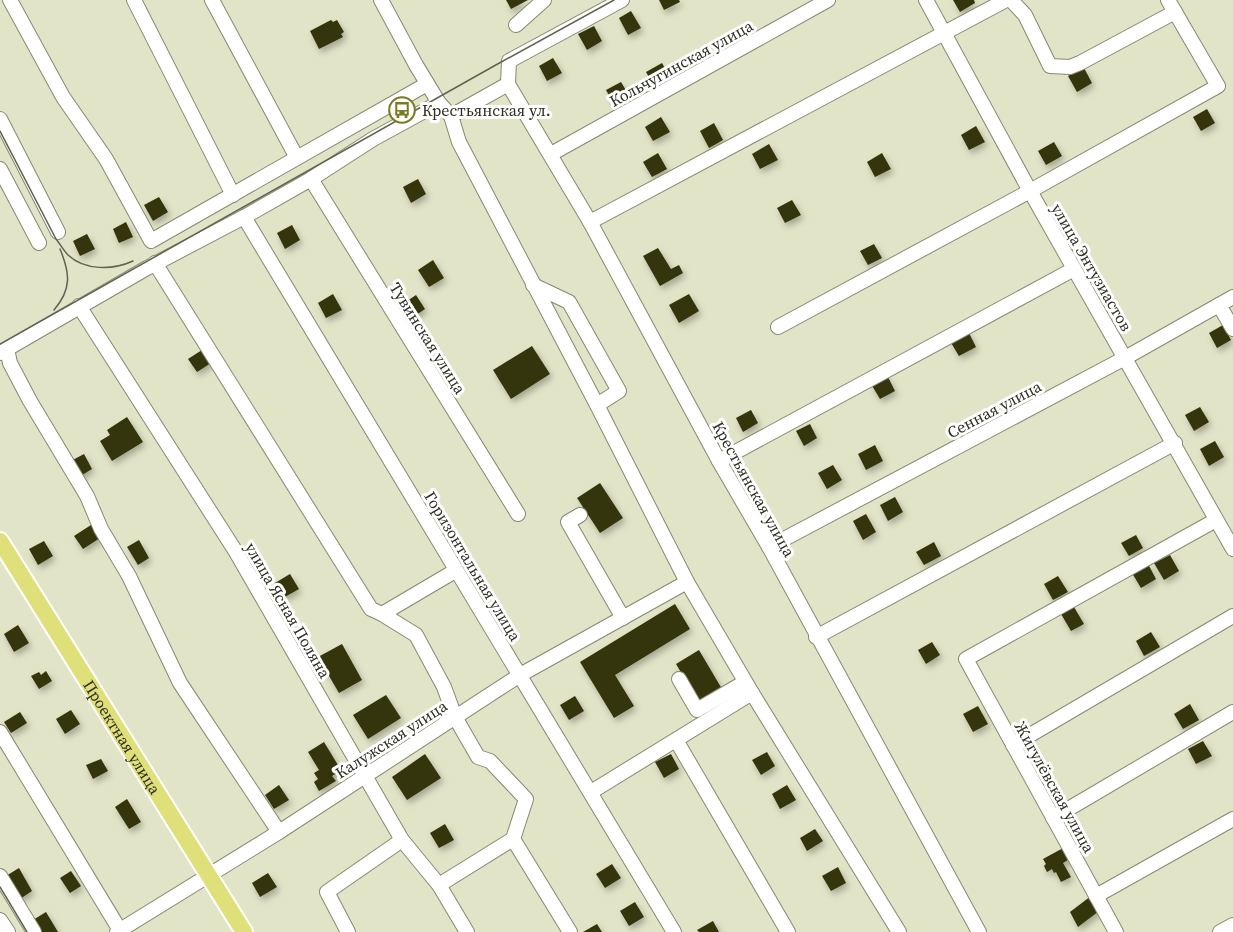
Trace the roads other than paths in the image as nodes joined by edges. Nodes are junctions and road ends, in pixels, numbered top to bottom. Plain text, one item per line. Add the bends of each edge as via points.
1 (10, 0) edge
2 (134, 0) edge
3 (212, 0) edge
4 (381, 0) edge
5 (544, 0) edge
6 (622, 0) edge
7 (828, 0) edge
8 (926, 0) edge
9 (1006, 0) edge
10 (1011, 0) edge
11 (1172, 6) edge
12 (516, 25) dead end
13 (943, 33) junction
14 (427, 84) junction
15 (508, 84) junction
16 (439, 103) junction
17 (451, 116) junction
18 (0, 119) edge
19 (551, 154) junction
20 (297, 158) junction
21 (0, 169) edge
22 (311, 179) junction
23 (1030, 191) junction
24 (233, 195) junction
25 (244, 217) junction
26 (590, 222) junction
27 (58, 232) dead end
28 (39, 243) dead end
29 (155, 263) junction
30 (1074, 269) junction
31 (533, 285) junction
32 (1233, 297) edge
33 (1219, 305) junction
34 (79, 306) junction
35 (778, 327) dead end
36 (1233, 329) edge
37 (3, 351) edge
38 (1125, 358) junction
39 (597, 405) junction
40 (1174, 443) junction
41 (719, 461) junction
42 (518, 514) dead end
43 (580, 515) dead end
44 (1216, 520) junction
45 (0, 541) edge
46 (768, 547) junction
47 (1233, 549) edge
48 (455, 571) junction
49 (687, 582) junction
50 (382, 614) junction
51 (1233, 616) edge
52 (623, 618) junction
53 (816, 637) junction
54 (520, 675) junction
55 (679, 679) dead end
56 (749, 687) junction
57 (1233, 712) edge
58 (455, 717) junction
59 (0, 732) edge
60 (676, 740) junction
61 (1013, 745) junction
62 (364, 775) junction
63 (591, 792) junction
64 (1053, 818) junction
65 (1233, 819) edge
66 (279, 832) junction
67 (513, 839) junction
68 (402, 840) junction
69 (208, 874) junction
70 (0, 876) edge
71 (440, 885) junction
72 (1096, 896) junction
73 (0, 920) edge
74 (1233, 925) edge
75 (119, 931) edge
76 (8, 932) edge
77 (34, 932) edge
78 (244, 932) edge
79 (348, 932) edge
80 (467, 932) edge
81 (570, 932) edge
82 (674, 932) edge
83 (788, 932) edge
84 (899, 932) edge
85 (979, 932) edge
86 (1116, 932) edge
87 (1221, 932) edge

1 - 24 street via 63,97 106,159 151,241
2 - 24 street
3 - 20 street
4 - 14 street
5 - 12 street
6 - 15 street via 508,61
7 - 19 street, Кольчугинская улица
8 - 13 street, улица Энтузиастов
9 - 13 street
10 - 11 street via 1024,15 1050,66 1070,67
11 - 23 street via 1218,86
13 - 23 street, улица Энтузиастов
13 - 26 street
14 - 16 street
14 - 20 street
15 - 17 street
15 - 19 street, Крестьянская улица
16 - 17 street
16 - 22 street
17 - 31 street via 459,142
18 - 27 street
19 - 26 street, Крестьянская улица
20 - 24 street
21 - 28 street
22 - 25 street
22 - 42 street, Тувинская улица
23 - 30 street, улица Энтузиастов
23 - 35 street
25 - 29 street
25 - 48 street, Горизонтальная улица
26 - 41 street, Крестьянская улица
29 - 34 street
29 - 50 street via 371,609
30 - 38 street, улица Энтузиастов
30 - 41 street
31 - 39 street
31 - 39 street via 569,302 619,391
32 - 33 street, Сенная улица
33 - 36 street
33 - 38 street, Сенная улица
34 - 37 street
34 - 62 street, улица Ясная Поляна via 236,552
37 - 66 street via 87,496 100,530 129,576 180,683
38 - 40 street, улица Энтузиастов
38 - 46 street, Сенная улица
39 - 49 street
40 - 44 street, улица Энтузиастов
40 - 53 street
41 - 46 street, Крестьянская улица
43 - 52 street via 568,522
44 - 47 street, улица Энтузиастов
44 - 61 street, Жигулёвская улица via 966,659
45 - 69 main road, Проектная улица
46 - 53 street, Крестьянская улица
48 - 50 street
48 - 54 street, Горизонтальная улица
49 - 52 street, Калужская улица
49 - 56 street
50 - 58 street via 416,635
51 - 61 street
52 - 54 street, Калужская улица
53 - 85 street, Крестьянская улица
54 - 58 street, Калужская улица
54 - 63 street, Горизонтальная улица
55 - 56 street via 697,710
56 - 60 street
56 - 84 street
57 - 64 street
58 - 62 street, Калужская улица
58 - 67 street via 478,757 490,761 526,799
59 - 75 street
60 - 63 street
60 - 83 street
61 - 64 street, Жигулёвская улица
62 - 66 street, Калужская улица
62 - 68 street, улица Ясная Поляна
63 - 82 street, Горизонтальная улица
64 - 72 street, Жигулёвская улица
65 - 72 street
66 - 69 street, Калужская улица
67 - 71 street
67 - 81 street
68 - 71 street, улица Ясная Поляна
68 - 79 street via 327,892
69 - 75 street, Калужская улица
69 - 78 main road, Проектная улица
70 - 77 street
71 - 80 street, улица Ясная Поляна
72 - 86 street, Жигулёвская улица
73 - 76 street
74 - 87 street

